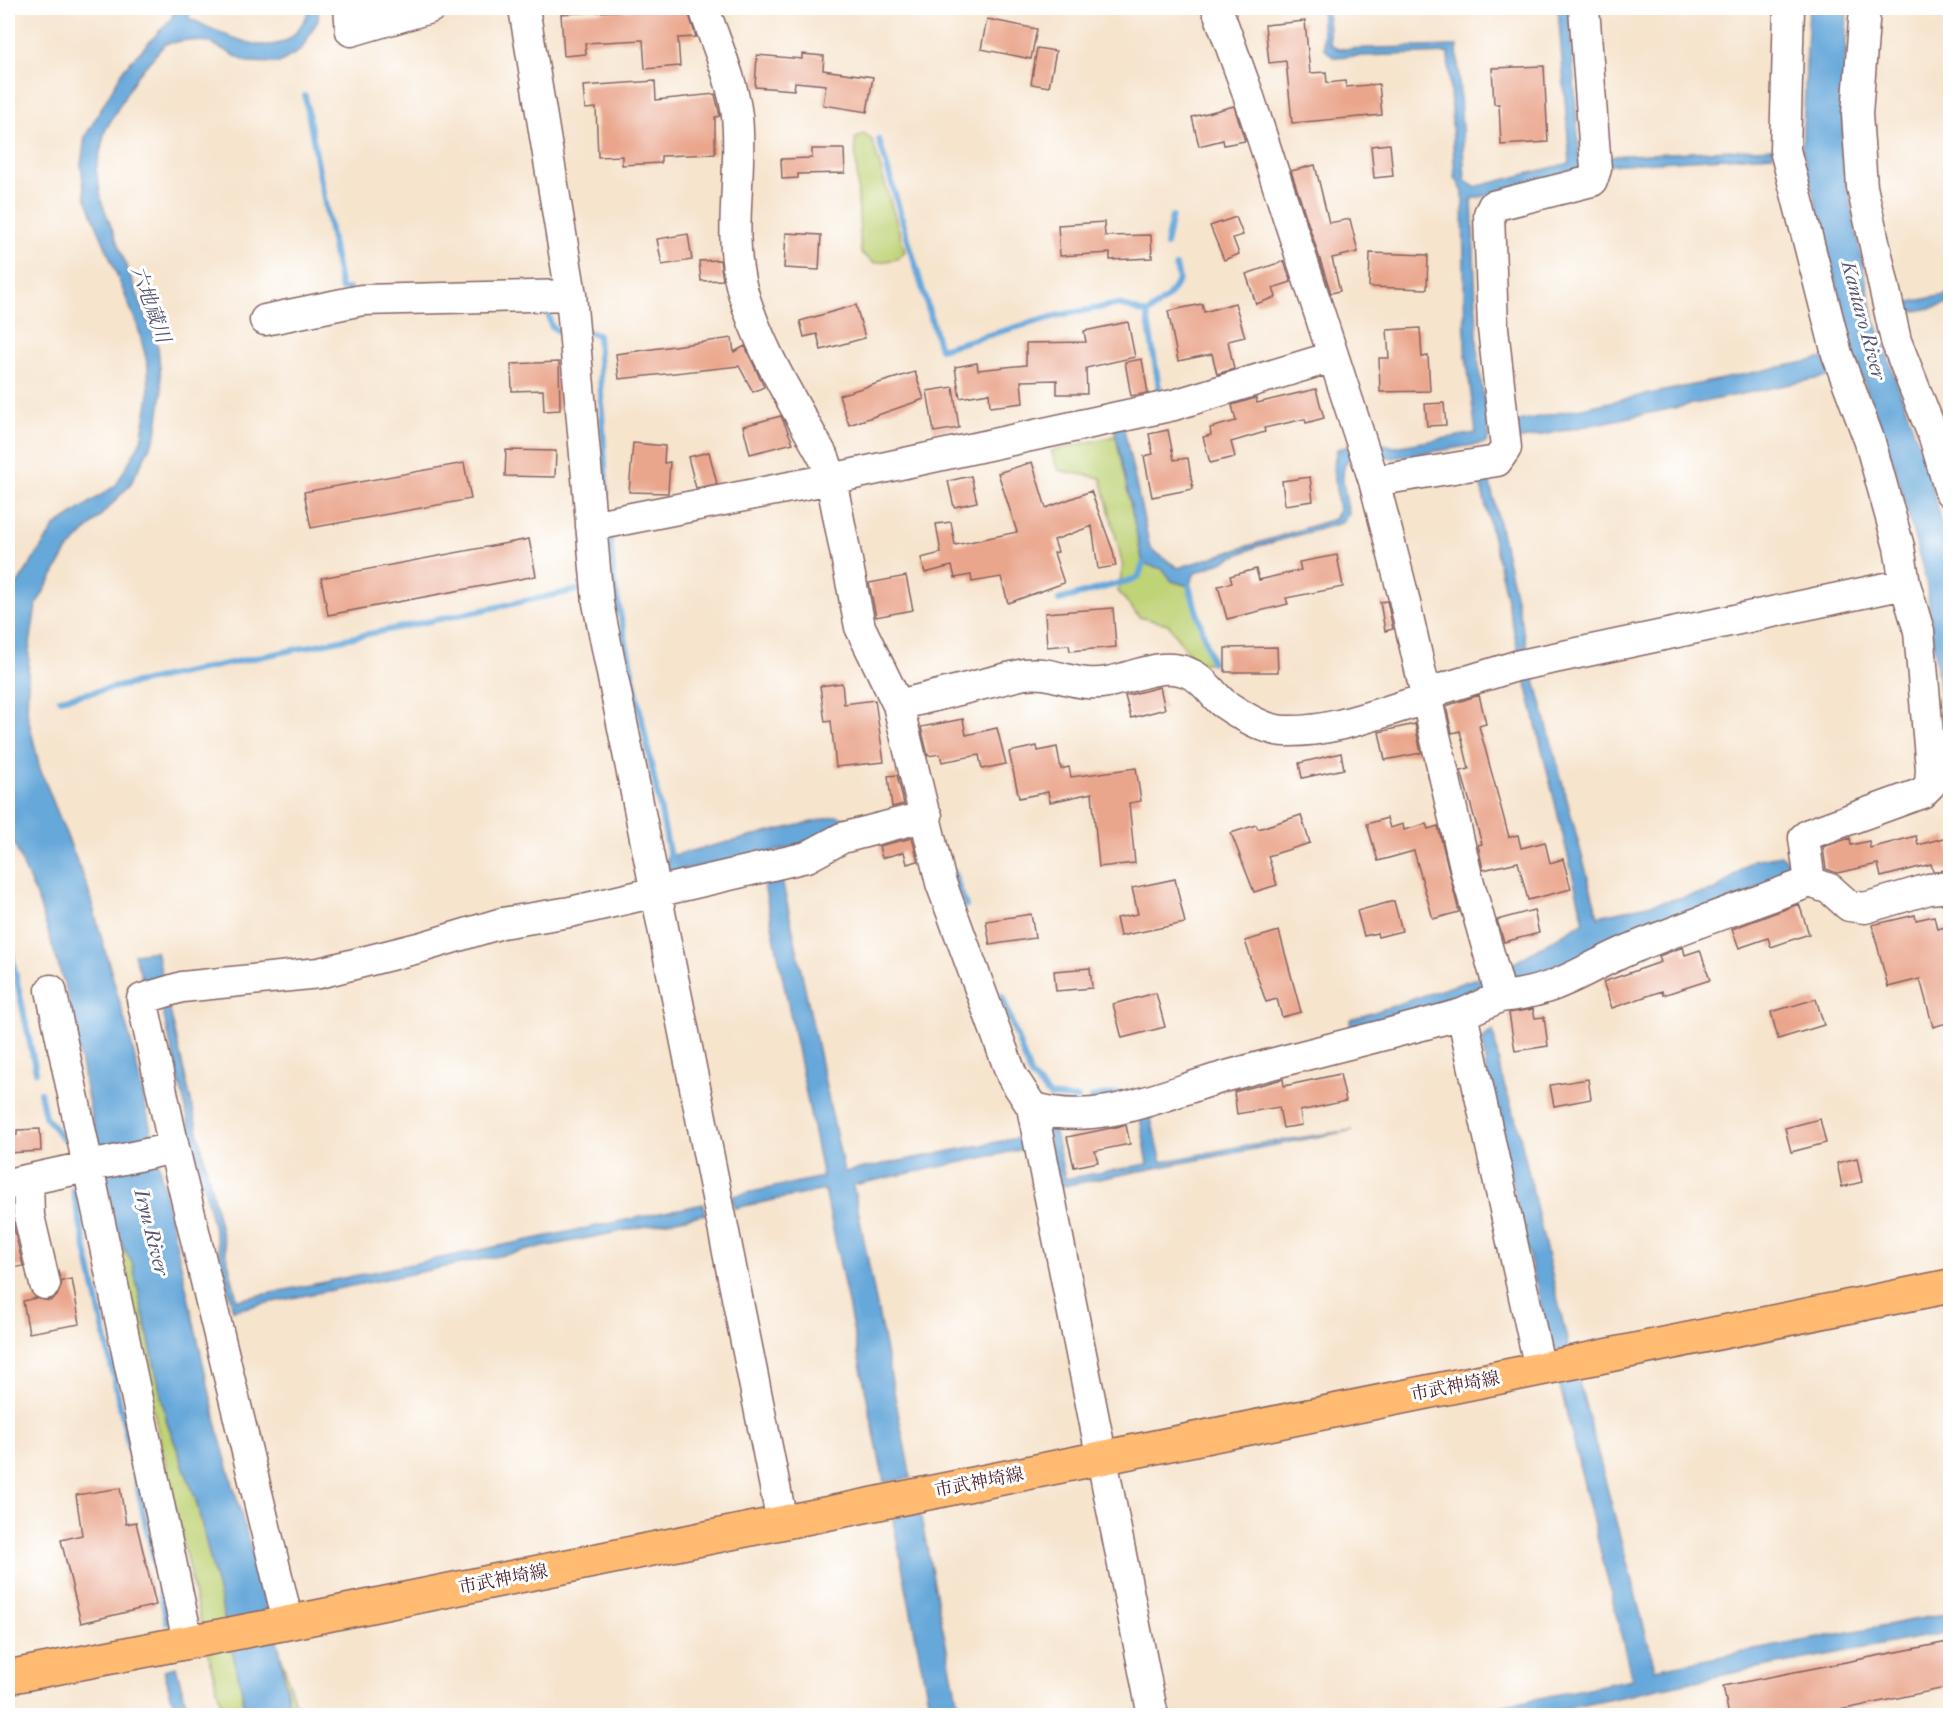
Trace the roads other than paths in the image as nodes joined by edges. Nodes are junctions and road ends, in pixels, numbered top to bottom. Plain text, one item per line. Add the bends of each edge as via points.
1 (350, 8) edge
2 (430, 8) edge
3 (503, 8) edge
4 (508, 8) edge
5 (524, 8) edge
6 (704, 8) edge
7 (1217, 8) edge
8 (1584, 8) edge
9 (1789, 8) edge
10 (1865, 8) edge
11 (571, 295) junction
12 (265, 320) dead end
13 (1332, 357) junction
14 (831, 479) junction
15 (1374, 481) junction
16 (1950, 492) edge
17 (591, 526) junction
18 (1905, 584) junction
19 (1427, 699) junction
20 (898, 705) junction
21 (927, 816) junction
22 (1810, 882) junction
23 (1950, 887) edge
24 (656, 891) junction
25 (1496, 982) junction
26 (51, 990) dead end
27 (1462, 1014) junction
28 (1032, 1107) junction
29 (174, 1148) junction
30 (87, 1168) junction
31 (17, 1182) edge
32 (45, 1284) dead end
33 (1950, 1286) edge
34 (1540, 1369) junction
35 (1100, 1458) junction
36 (782, 1522) junction
37 (285, 1623) junction
38 (193, 1641) junction
39 (8, 1677) edge
40 (1153, 1716) edge

1 - 2 street via 351,31
3 - 4 street
5 - 11 street
6 - 14 street via 737,117 735,227 742,287 759,337 825,460
7 - 13 street
8 - 15 street via 1596,169 1592,181 1493,206 1489,214 1493,328 1506,448 1497,461
9 - 18 street via 1785,150 1837,354 1870,442 1899,547
10 - 16 street via 1857,114 1862,187 1896,341 1935,440
11 - 12 street via 362,300
11 - 17 street
13 - 14 street via 1174,405
13 - 15 street
14 - 17 street
14 - 20 street via 860,627
15 - 19 street
17 - 24 street via 598,603
18 - 19 street via 1516,666 1441,688
18 - 22 street via 1919,631 1930,785 1922,793 1804,838
19 - 20 street via 1319,729 1284,731 1270,728 1223,703 1195,676 1181,670 1157,669 1108,683 1086,683 1042,672 1024,674
19 - 25 street via 1467,876
20 - 21 street
21 - 24 street via 842,838 807,857
21 - 28 street via 941,883 1012,1076
22 - 23 street via 1830,889 1849,906 1865,908 1929,889
22 - 25 street via 1632,948 1558,986 1530,994
24 - 29 street via 570,912 502,922 319,973 183,987 142,999
24 - 36 street
25 - 27 street
26 - 30 street
27 - 28 street via 1227,1076 1111,1112 1053,1114
27 - 34 street
28 - 35 street
29 - 30 street
29 - 37 street
30 - 31 street
30 - 38 street
31 - 32 street
33 - 34 main road, 市武神埼線
34 - 35 main road, 市武神埼線
35 - 36 main road, 市武神埼線
35 - 40 street
36 - 37 main road, 市武神埼線
37 - 38 main road, 市武神埼線
38 - 39 main road, 市武神埼線

